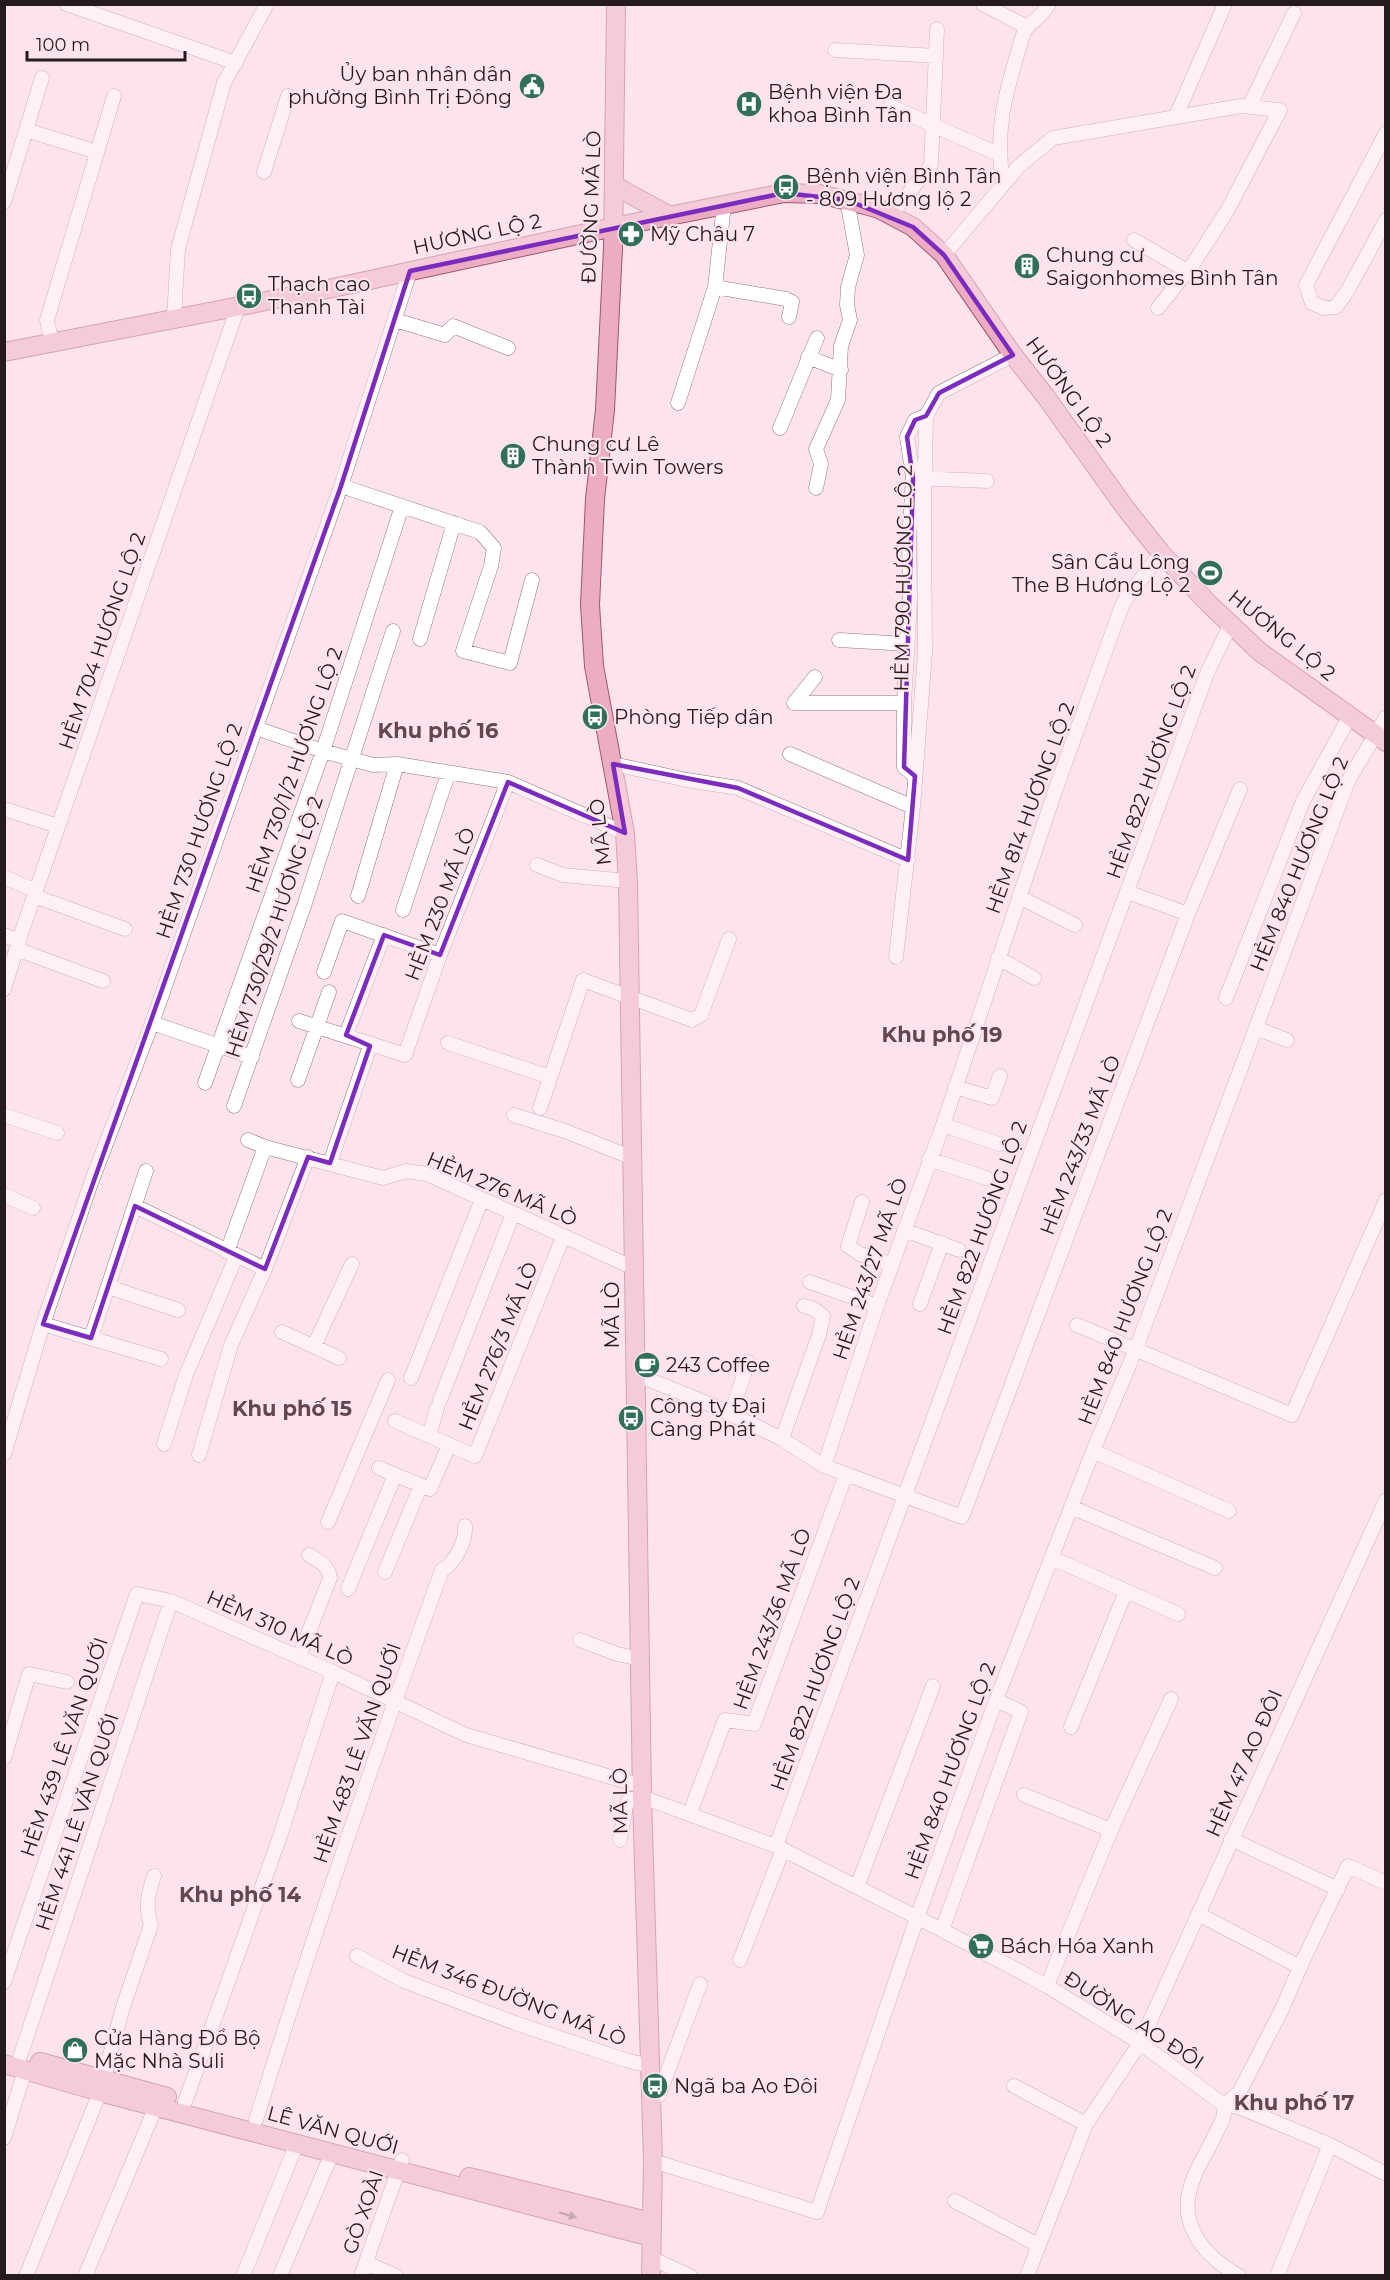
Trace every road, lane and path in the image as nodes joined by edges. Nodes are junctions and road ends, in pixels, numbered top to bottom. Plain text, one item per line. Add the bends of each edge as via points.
1 (66, 4) edge
2 (267, 4) edge
3 (616, 4) edge
4 (983, 4) edge
5 (1049, 4) edge
6 (1225, 4) edge
7 (94, 9) edge
8 (1294, 13) dead end
9 (1027, 27) junction
10 (937, 29) dead end
11 (836, 50) dead end
12 (936, 56) junction
13 (236, 63) junction
14 (42, 78) dead end
15 (114, 96) dead end
16 (288, 96) dead end
17 (890, 106) dead end
18 (1249, 107) junction
19 (1176, 116) junction
20 (932, 125) junction
21 (26, 130) junction
22 (1386, 133) edge
23 (97, 152) junction
24 (1000, 155) junction
25 (264, 171) dead end
26 (1003, 184) junction
27 (615, 186) junction
28 (847, 200) junction
29 (4, 202) edge
30 (724, 205) junction
31 (891, 215) junction
32 (670, 216) junction
33 (1386, 220) edge
34 (614, 227) junction
35 (1134, 240) dead end
36 (944, 255) junction
37 (410, 271) junction
38 (1186, 271) junction
39 (715, 287) junction
40 (238, 307) junction
41 (1158, 308) dead end
42 (789, 317) dead end
43 (174, 318) junction
44 (394, 320) junction
45 (817, 338) dead end
46 (52, 343) junction
47 (508, 348) dead end
48 (4, 352) edge
49 (1013, 355) junction
50 (808, 357) junction
51 (841, 370) junction
52 (678, 403) dead end
53 (605, 410) joint
54 (780, 428) dead end
55 (919, 478) junction
56 (987, 480) dead end
57 (341, 486) junction
58 (816, 488) dead end
59 (402, 506) junction
60 (454, 523) junction
61 (1161, 553) junction
62 (532, 580) dead end
63 (1230, 626) junction
64 (393, 631) dead end
65 (420, 639) dead end
66 (839, 640) dead end
67 (908, 644) junction
68 (815, 677) dead end
69 (904, 703) junction
70 (1350, 716) junction
71 (1386, 717) edge
72 (256, 728) junction
73 (1380, 738) edge
74 (323, 751) junction
75 (790, 754) dead end
76 (350, 759) junction
77 (397, 764) junction
78 (613, 764) junction
79 (448, 774) junction
80 (915, 776) junction
81 (508, 782) junction
82 (1240, 789) dead end
83 (913, 807) junction
84 (4, 809) edge
85 (58, 826) junction
86 (625, 833) junction
87 (908, 860) junction
88 (537, 865) dead end
89 (4, 877) edge
90 (628, 881) junction
91 (1126, 892) junction
92 (35, 893) junction
93 (358, 896) dead end
94 (1019, 897) junction
95 (403, 910) dead end
96 (1188, 914) junction
97 (1075, 925) dead end
98 (126, 929) dead end
99 (4, 935) edge
100 (384, 935) junction
101 (729, 939) dead end
102 (18, 945) junction
103 (440, 955) junction
104 (896, 957) dead end
105 (998, 958) junction
106 (324, 972) dead end
107 (1034, 978) dead end
108 (103, 981) dead end
109 (4, 989) edge
110 (329, 992) dead end
111 (631, 997) junction
112 (1226, 998) dead end
113 (299, 1021) dead end
114 (152, 1023) junction
115 (317, 1027) junction
116 (1256, 1028) junction
117 (346, 1035) junction
118 (1287, 1040) dead end
119 (448, 1043) dead end
120 (219, 1046) junction
121 (370, 1046) junction
122 (252, 1057) junction
123 (1000, 1076) dead end
124 (550, 1077) junction
125 (298, 1080) dead end
126 (205, 1083) dead end
127 (955, 1087) junction
128 (234, 1106) dead end
129 (540, 1108) dead end
130 (4, 1115) edge
131 (514, 1115) dead end
132 (943, 1125) junction
133 (57, 1133) dead end
134 (248, 1140) dead end
135 (999, 1144) dead end
136 (265, 1147) junction
137 (308, 1157) junction
138 (633, 1158) junction
139 (929, 1159) junction
140 (330, 1163) junction
141 (146, 1171) dead end
142 (986, 1178) dead end
143 (4, 1195) edge
144 (482, 1199) junction
145 (1386, 1200) edge
146 (862, 1202) dead end
147 (135, 1206) junction
148 (33, 1208) dead end
149 (513, 1214) junction
150 (904, 1230) junction
151 (563, 1237) junction
152 (942, 1243) junction
153 (959, 1250) dead end
154 (232, 1254) junction
155 (352, 1264) dead end
156 (891, 1264) junction
157 (634, 1268) junction
158 (265, 1269) junction
159 (810, 1282) dead end
160 (108, 1287) junction
161 (920, 1304) dead end
162 (804, 1306) dead end
163 (876, 1306) junction
164 (178, 1310) dead end
165 (43, 1323) junction
166 (1077, 1325) dead end
167 (282, 1332) dead end
168 (91, 1338) junction
169 (314, 1346) junction
170 (1136, 1349) junction
171 (161, 1359) dead end
172 (339, 1359) dead end
173 (748, 1362) dead end
174 (635, 1374) junction
175 (411, 1378) dead end
176 (388, 1380) dead end
177 (731, 1414) junction
178 (395, 1421) dead end
179 (429, 1436) junction
180 (782, 1439) junction
181 (164, 1444) dead end
182 (449, 1445) junction
183 (1093, 1451) junction
184 (4, 1454) edge
185 (199, 1455) dead end
186 (824, 1466) junction
187 (379, 1468) dead end
188 (846, 1474) junction
189 (395, 1475) junction
190 (421, 1485) junction
191 (906, 1496) junction
192 (1386, 1500) edge
193 (1071, 1507) junction
194 (1229, 1511) dead end
195 (328, 1522) dead end
196 (465, 1526) dead end
197 (309, 1555) dead end
198 (1052, 1558) junction
199 (1215, 1568) dead end
200 (385, 1572) dead end
201 (348, 1589) dead end
202 (1126, 1591) junction
203 (137, 1594) joint
204 (171, 1600) junction
205 (1178, 1614) dead end
206 (580, 1640) dead end
207 (299, 1657) junction
208 (640, 1659) junction
209 (333, 1672) junction
210 (67, 1682) dead end
211 (933, 1686) dead end
212 (1171, 1699) dead end
213 (996, 1701) junction
214 (394, 1702) junction
215 (1071, 1727) dead end
216 (4, 1758) edge
217 (642, 1791) junction
218 (1024, 1795) dead end
219 (690, 1813) junction
220 (1111, 1830) junction
221 (1231, 1839) junction
222 (620, 1840) dead end
223 (779, 1847) junction
224 (154, 1876) dead end
225 (1386, 1883) edge
226 (857, 1887) junction
227 (1338, 1889) junction
228 (1198, 1914) junction
229 (917, 1918) junction
230 (942, 1930) junction
231 (357, 1956) dead end
232 (740, 1960) dead end
233 (1300, 1967) junction
234 (4, 1982) edge
235 (700, 1984) dead end
236 (1047, 1986) junction
237 (1140, 2043) junction
238 (13, 2061) edge
239 (650, 2066) junction
240 (102, 2085) junction
241 (1014, 2086) dead end
242 (651, 2100) junction
243 (185, 2102) junction
244 (1224, 2105) junction
245 (156, 2106) junction
246 (256, 2120) junction
247 (1086, 2124) junction
248 (4, 2138) edge
249 (297, 2143) junction
250 (1330, 2145) junction
251 (332, 2153) junction
252 (653, 2161) junction
253 (400, 2166) junction
254 (1386, 2174) edge
255 (955, 2201) dead end
256 (651, 2230) junction
257 (1038, 2245) junction
258 (651, 2267) edge
259 (364, 2269) edge
260 (26, 2276) edge
261 (85, 2276) edge
262 (243, 2276) edge
263 (280, 2276) edge
264 (396, 2276) edge
265 (690, 2276) edge
266 (1027, 2276) edge
267 (1239, 2276) edge
268 (1277, 2276) edge

1 - 7 street
2 - 13 street
3 - 27 main road, ĐƯỜNG MÃ LÒ
4 - 9 street
5 - 9 street via 1044,14
6 - 19 street
7 - 13 street
8 - 18 street
9 - 24 street via 1003,102
10 - 12 street
11 - 12 street
12 - 20 street
13 - 43 street via 224,83 178,249
14 - 21 street
15 - 23 street
16 - 25 street
17 - 20 street
18 - 19 street
18 - 38 street via 1280,110 1227,210
19 - 26 street via 1053,138
20 - 24 street
20 - 31 street via 930,165
21 - 23 street
21 - 29 street
22 - 33 street via 1306,285 1312,303 1336,307
23 - 46 street via 47,320
24 - 26 street
26 - 36 street
27 - 32 main road
27 - 34 main road, ĐƯỜNG MÃ LÒ
28 - 30 main road, HƯƠNG LỘ 2 via 784,193
28 - 31 main road, HƯƠNG LỘ 2
28 - 51 street via 857,255 848,287 850,320 841,346
30 - 32 main road, HƯƠNG LỘ 2
30 - 39 street
31 - 36 main road, HƯƠNG LỘ 2 via 913,227
32 - 34 main road, HƯƠNG LỘ 2
34 - 37 main road, HƯƠNG LỘ 2
34 - 53 main road, ĐƯỜNG MÃ LÒ
35 - 38 street
36 - 49 main road, HƯƠNG LỘ 2
37 - 40 main road, HƯƠNG LỘ 2
37 - 44 street, HẺM 730 HƯƠNG LỘ 2
38 - 41 street
39 - 42 street via 786,299 792,302
39 - 52 street
40 - 43 main road, HƯƠNG LỘ 2
40 - 85 street, HẺM 704 HƯƠNG LỘ 2
43 - 46 main road, HƯƠNG LỘ 2
44 - 47 street via 445,336 453,326
44 - 57 street, HẺM 730 HƯƠNG LỘ 2
45 - 50 street
46 - 48 main road, HƯƠNG LỘ 2
49 - 55 street, HẺM 790 HƯƠNG LỘ 2 via 939,393 926,416
49 - 61 main road, HƯƠNG LỘ 2
50 - 51 street
50 - 54 street
51 - 58 street via 838,400 816,449 820,464
53 - 78 main road, MÃ LÒ via 594,510 590,605 594,666
55 - 56 street
55 - 67 street via 909,540
55 - 80 street, HẺM 790 HƯƠNG LỘ 2 via 925,653
57 - 59 street
57 - 72 street, HẺM 730 HƯƠNG LỘ 2
59 - 60 street
59 - 74 street, HẺM 730/1/2 HƯƠNG LỘ 2
60 - 62 street via 480,532 494,548 463,651 510,663
60 - 65 street
61 - 63 main road, HƯƠNG LỘ 2
61 - 94 street, HẺM 814 HƯƠNG LỘ 2 via 1120,611
63 - 70 main road, HƯƠNG LỘ 2
63 - 91 street, HẺM 822 HƯƠNG LỘ 2 via 1208,671
64 - 76 street, HẺM 730/29/2 HƯƠNG LỘ 2
66 - 67 street
67 - 69 street
68 - 69 street via 794,703
69 - 80 street via 904,767
70 - 73 main road, HƯƠNG LỘ 2
70 - 112 street via 1303,801
71 - 73 street, HẺM 840 HƯƠNG LỘ 2
72 - 74 street
72 - 114 street, HẺM 730 HƯƠNG LỘ 2
73 - 116 street, HẺM 840 HƯƠNG LỘ 2 via 1348,781
74 - 76 street
74 - 120 street, HẺM 730/1/2 HƯƠNG LỘ 2
75 - 83 street
76 - 77 street via 373,765
76 - 122 street, HẺM 730/29/2 HƯƠNG LỘ 2
77 - 79 street
77 - 93 street
78 - 86 main road, MÃ LÒ
78 - 87 street via 738,788
79 - 81 street
79 - 95 street
80 - 83 street, HẺM 790 HƯƠNG LỘ 2
81 - 86 street
81 - 103 street, HẺM 230 MÃ LÒ
82 - 96 street, HẺM 243/33 MÃ LÒ
83 - 87 street, HẺM 790 HƯƠNG LỘ 2
84 - 85 street
85 - 92 street, HẺM 704 HƯƠNG LỘ 2
86 - 90 main road, MÃ LÒ
87 - 104 street, HẺM 790 HƯƠNG LỘ 2
88 - 90 street via 563,875
89 - 92 street
90 - 111 main road, MÃ LÒ
91 - 96 street
91 - 191 street, HẺM 822 HƯƠNG LỘ 2
92 - 98 street
92 - 102 street, HẺM 704 HƯƠNG LỘ 2
94 - 97 street
94 - 105 street, HẺM 814 HƯƠNG LỘ 2
96 - 191 street, HẺM 243/33 MÃ LÒ via 962,1517
99 - 102 street
100 - 103 street
100 - 106 street via 342,921
100 - 117 street
101 - 111 street via 697,1018 682,1018
102 - 108 street
102 - 109 street, HẺM 704 HƯƠNG LỘ 2
103 - 121 street, HẺM 230 MÃ LÒ via 405,1055
105 - 107 street
105 - 127 street, HẺM 814 HƯƠNG LỘ 2
110 - 115 street
111 - 124 street via 583,980
111 - 138 main road, MÃ LÒ
113 - 115 street, HẺM 230 MÃ LÒ
114 - 120 street
114 - 165 street, HẺM 730 HƯƠNG LỘ 2
115 - 117 street, HẺM 230 MÃ LÒ
115 - 125 street
116 - 118 street
116 - 170 street, HẺM 840 HƯƠNG LỘ 2
117 - 121 street, HẺM 230 MÃ LÒ
119 - 124 street
120 - 122 street
120 - 126 street, HẺM 730/1/2 HƯƠNG LỘ 2
121 - 140 street
122 - 128 street, HẺM 730/29/2 HƯƠNG LỘ 2
123 - 127 street via 992,1098
124 - 129 street
127 - 132 street, HẺM 243/27 MÃ LÒ
130 - 133 street
131 - 138 street
132 - 135 street
132 - 139 street, HẺM 243/27 MÃ LÒ
134 - 136 street, HẺM 276 MÃ LÒ
136 - 137 street, HẺM 276 MÃ LÒ
136 - 154 street
137 - 140 street, HẺM 276 MÃ LÒ
137 - 158 street
138 - 157 main road, MÃ LÒ
139 - 142 street
139 - 150 street, HẺM 243/27 MÃ LÒ
140 - 144 street, HẺM 276 MÃ LÒ via 383,1178 406,1171 427,1174
141 - 147 street
143 - 148 street
144 - 149 street, HẺM 276 MÃ LÒ
144 - 175 street
145 - 170 street via 1292,1415
146 - 156 street via 848,1246
147 - 154 street
147 - 160 street
149 - 151 street, HẺM 276 MÃ LÒ
149 - 179 street
150 - 152 street
150 - 156 street, HẺM 243/27 MÃ LÒ
151 - 157 street, HẺM 276 MÃ LÒ
151 - 182 street, HẺM 276/3 MÃ LÒ via 475,1456
152 - 153 street
152 - 161 street
154 - 158 street
154 - 181 street
155 - 169 street
156 - 163 street, HẺM 243/27 MÃ LÒ
157 - 174 main road, MÃ LÒ
158 - 185 street via 231,1345
159 - 163 street
160 - 164 street
160 - 168 street
162 - 180 street via 823,1316
163 - 186 street, HẺM 243/27 MÃ LÒ
165 - 168 street
165 - 184 street, HẺM 730 HƯƠNG LỘ 2
166 - 170 street
167 - 169 street
168 - 171 street
169 - 172 street
170 - 183 street, HẺM 840 HƯƠNG LỘ 2
173 - 177 street
174 - 177 street
174 - 208 main road, MÃ LÒ
176 - 195 street
177 - 180 street
178 - 179 street, HẺM 276/3 MÃ LÒ
179 - 182 street, HẺM 276/3 MÃ LÒ
180 - 186 street
182 - 190 street via 430,1489
183 - 193 street, HẺM 840 HƯƠNG LỘ 2
183 - 194 street
186 - 188 street
187 - 189 street
188 - 191 street
188 - 219 street, HẺM 243/36 MÃ LÒ via 754,1724 725,1720
189 - 190 street
189 - 201 street
190 - 200 street
191 - 223 street, HẺM 822 HƯƠNG LỘ 2
192 - 221 street, HẺM 47 AO ĐÔI
193 - 198 street, HẺM 840 HƯƠNG LỘ 2
193 - 199 street
196 - 214 street, HẺM 483 LÊ VĂN QUỚI via 463,1542 450,1566 442,1570
197 - 207 street via 325,1565 330,1578
198 - 202 street
198 - 213 street, HẺM 840 HƯƠNG LỘ 2
202 - 205 street
202 - 215 street
203 - 204 street, HẺM 310 MÃ LÒ
203 - 234 street, HẺM 439 LÊ VĂN QUỚI
204 - 207 street, HẺM 310 MÃ LÒ
204 - 238 street, HẺM 441 LÊ VĂN QUỚI
206 - 208 street
207 - 209 street, HẺM 310 MÃ LÒ
208 - 217 main road, MÃ LÒ
209 - 214 street, HẺM 310 MÃ LÒ
209 - 243 street via 279,1839
210 - 216 street via 29,1674
211 - 226 street
212 - 220 street
213 - 229 street, HẺM 840 HƯƠNG LỘ 2
213 - 230 street via 1021,1712
214 - 217 street, HẺM 310 MÃ LÒ via 466,1735
214 - 246 street, HẺM 483 LÊ VĂN QUỚI
217 - 219 street, ĐƯỜNG AO ĐÔI
217 - 222 street via 626,1805
217 - 239 main road, MÃ LÒ
218 - 220 street
219 - 223 street, ĐƯỜNG AO ĐÔI
220 - 236 street
221 - 227 street
221 - 228 street, HẺM 47 AO ĐÔI
223 - 226 street, ĐƯỜNG AO ĐÔI
223 - 232 street, HẺM 822 HƯƠNG LỘ 2
224 - 240 street via 147,1899 151,1925
225 - 227 street via 1348,1866
226 - 229 street, ĐƯỜNG AO ĐÔI
227 - 233 street
228 - 233 street
228 - 237 street, HẺM 47 AO ĐÔI
229 - 230 street, ĐƯỜNG AO ĐÔI
229 - 252 street, HẺM 840 HƯƠNG LỘ 2 via 817,2212
230 - 236 street, ĐƯỜNG AO ĐÔI
231 - 239 street, HẺM 346 ĐƯỜNG MÃ LÒ via 404,1981 516,2023
233 - 244 street via 1239,2093
235 - 242 street via 659,2095
236 - 237 street, ĐƯỜNG AO ĐÔI
237 - 244 street, ĐƯỜNG AO ĐÔI
237 - 247 street, HẺM 47 AO ĐÔI
238 - 240 main road, LÊ VĂN QUỚI
238 - 248 street, HẺM 441 LÊ VĂN QUỚI
239 - 242 main road, MÃ LÒ
240 - 243 main road, LÊ VĂN QUỚI
240 - 245 main road, LÊ VĂN QUỚI
240 - 260 street
241 - 247 street
242 - 252 main road, MÃ LÒ
243 - 246 main road, LÊ VĂN QUỚI
244 - 250 street via 1239,2107
244 - 267 street via 1226,2112 1194,2177 1187,2204 1192,2230 1204,2250
245 - 249 main road, LÊ VĂN QUỚI
245 - 261 street
246 - 253 main road, LÊ VĂN QUỚI
247 - 257 street, HẺM 47 AO ĐÔI
249 - 251 main road, LÊ VĂN QUỚI
249 - 262 street
250 - 254 street
250 - 268 street
251 - 253 main road, LÊ VĂN QUỚI
251 - 263 street
252 - 256 main road, MÃ LÒ
253 - 256 main road, LÊ VĂN QUỚI
253 - 259 street, GÒ XOÀI
255 - 257 street
256 - 258 main road
257 - 266 street, HẺM 47 AO ĐÔI
258 - 265 street
259 - 264 street

